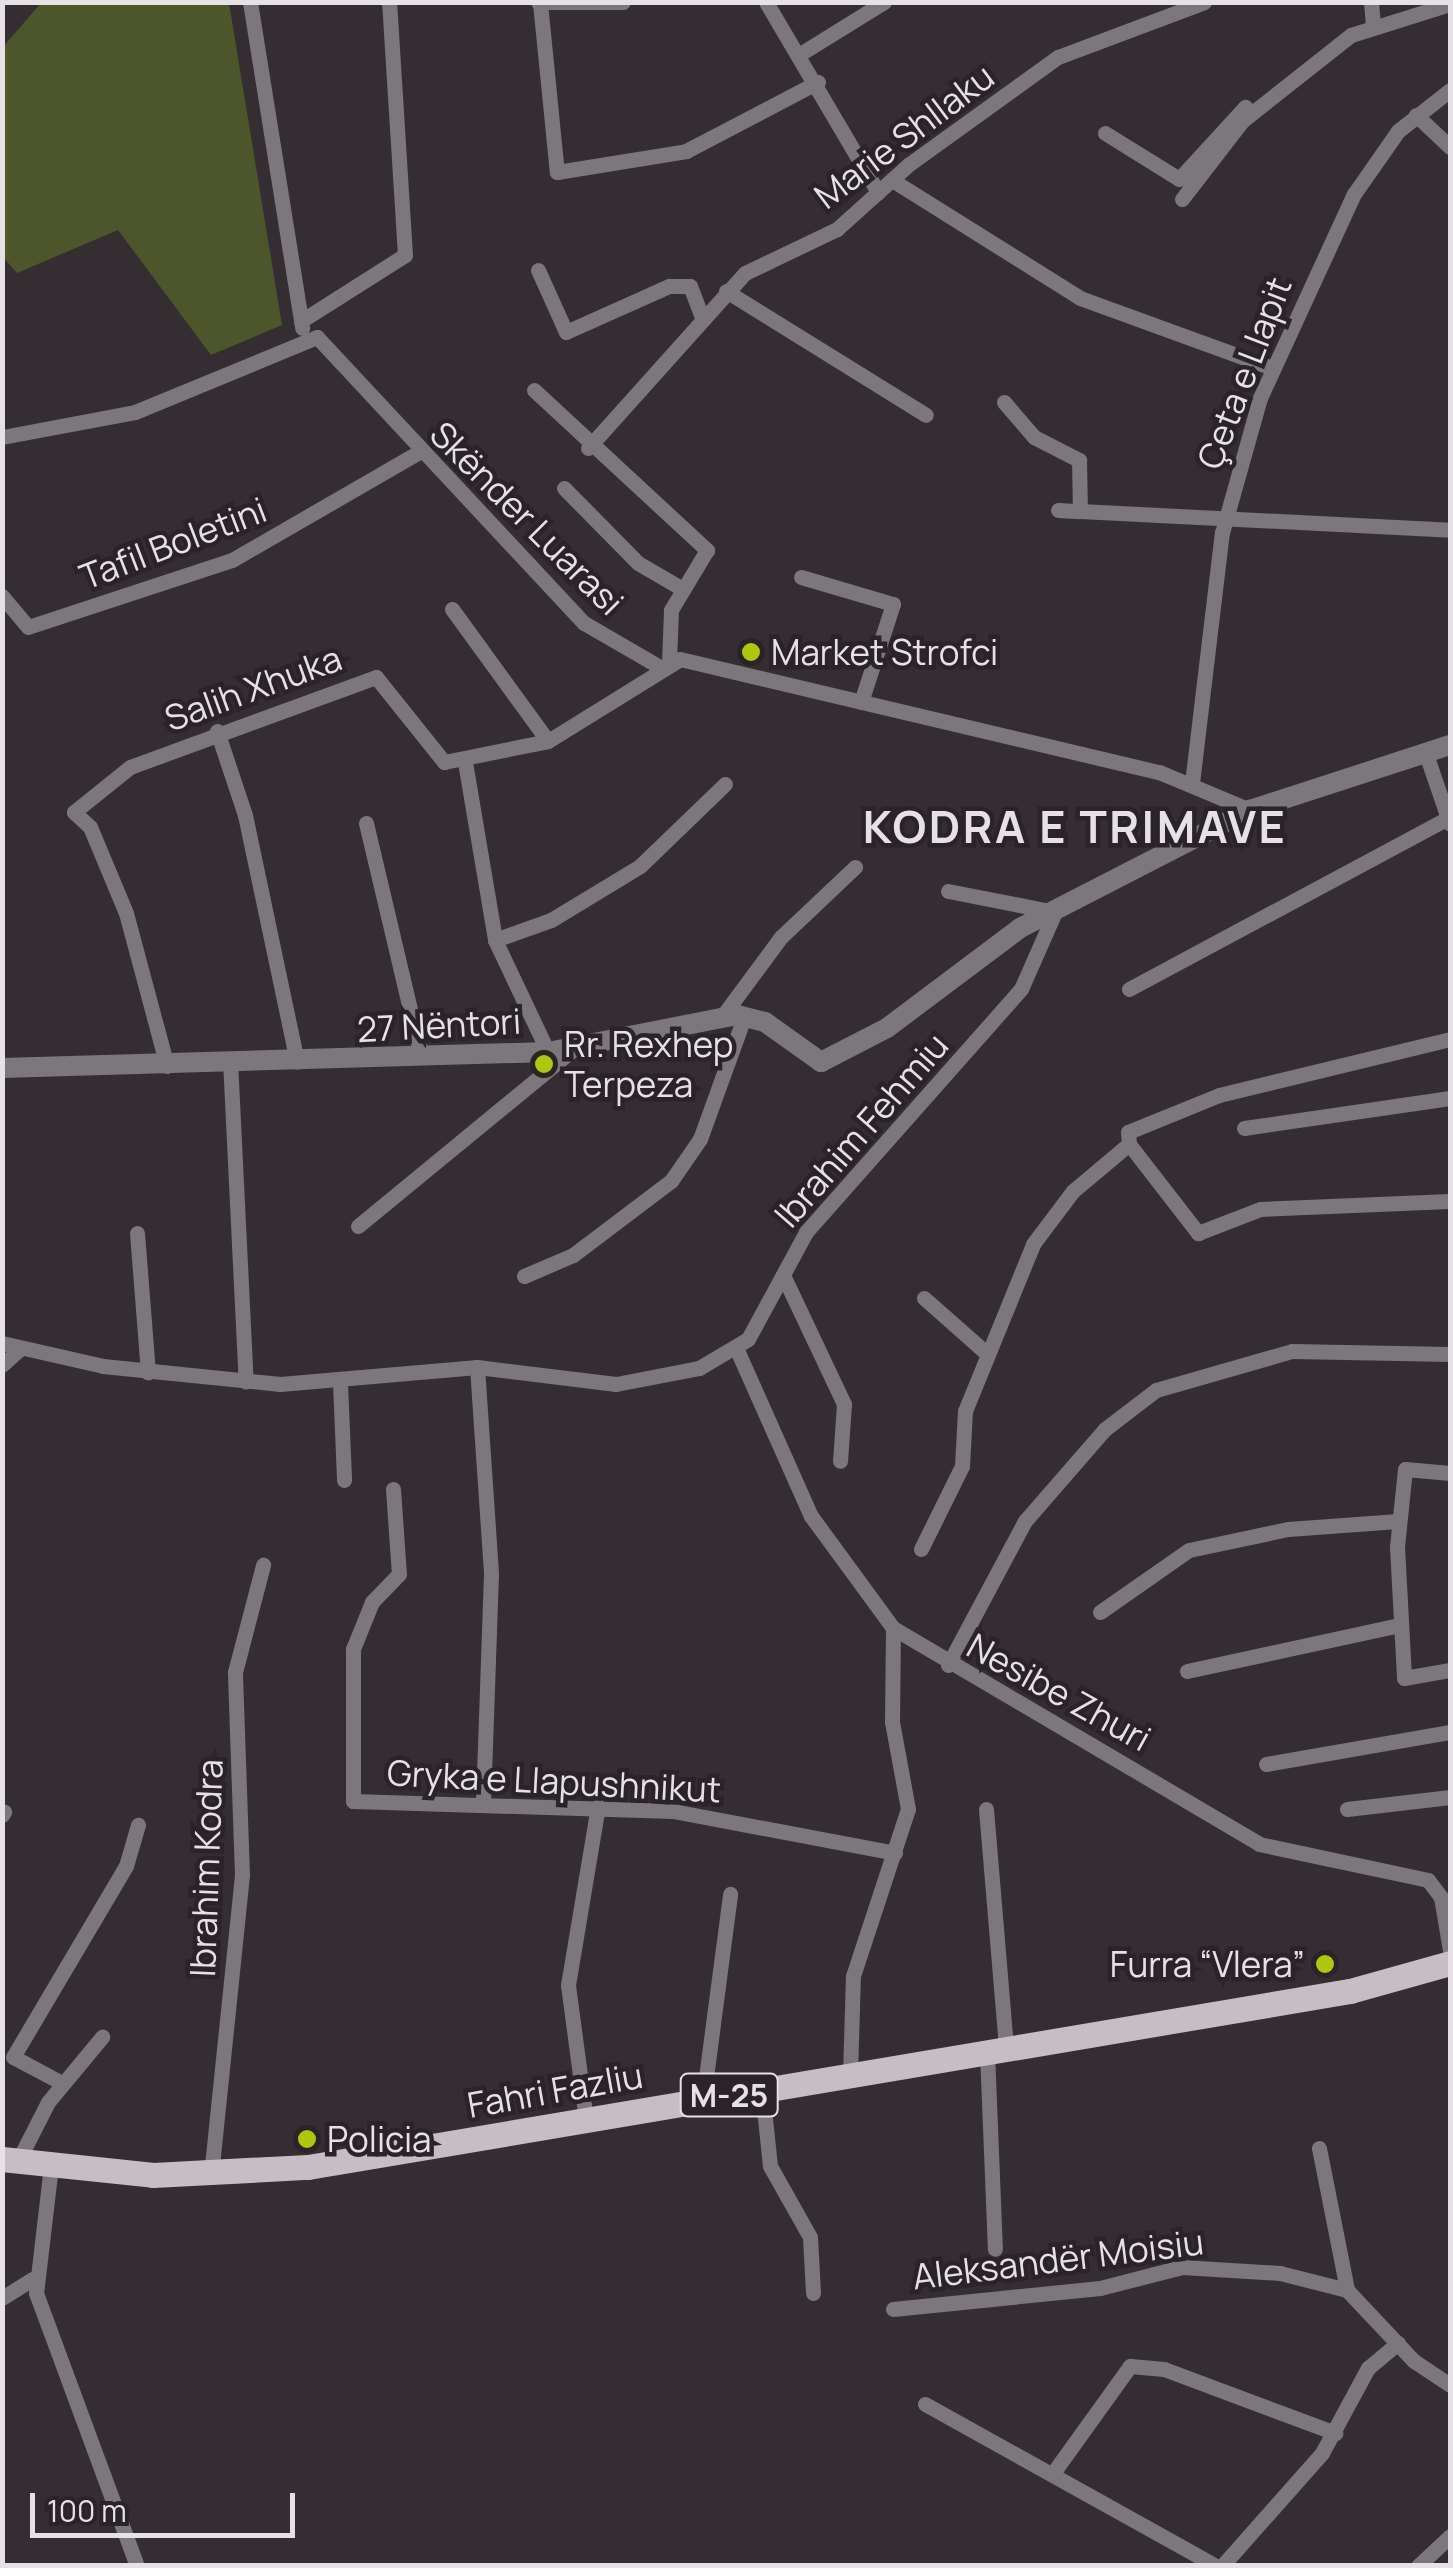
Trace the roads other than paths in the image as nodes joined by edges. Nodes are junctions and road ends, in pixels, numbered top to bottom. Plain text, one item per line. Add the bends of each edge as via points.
1 (250, 2) edge
2 (389, 2) edge
3 (623, 2) edge
4 (766, 2) edge
5 (884, 2) edge
6 (1204, 2) edge
7 (1371, 2) edge
8 (539, 3) edge
9 (1450, 4) edge
10 (1373, 25) junction
11 (800, 54) junction
12 (1300, 75) junction
13 (818, 82) junction
14 (1450, 90) edge
15 (1416, 115) junction
16 (1104, 133) dead end
17 (1450, 148) edge
18 (892, 180) junction
19 (878, 192) junction
20 (1182, 199) dead end
21 (538, 270) dead end
22 (726, 292) junction
23 (703, 320) junction
24 (303, 329) junction
25 (1272, 368) junction
26 (534, 390) dead end
27 (1004, 402) dead end
28 (926, 415) dead end
29 (2, 437) edge
30 (588, 448) junction
31 (419, 452) junction
32 (564, 488) dead end
33 (1058, 510) dead end
34 (1080, 511) junction
35 (1226, 515) junction
36 (1450, 530) edge
37 (800, 576) dead end
38 (681, 588) junction
39 (2, 596) edge
40 (452, 609) dead end
41 (665, 664) junction
42 (861, 702) junction
43 (217, 731) junction
44 (548, 740) junction
45 (1450, 745) edge
46 (1425, 751) junction
47 (465, 762) junction
48 (1192, 783) junction
49 (725, 784) dead end
50 (1250, 810) junction
51 (1450, 820) edge
52 (366, 824) dead end
53 (855, 868) dead end
54 (948, 891) dead end
55 (1055, 912) junction
56 (496, 940) junction
57 (1129, 989) dead end
58 (745, 1015) junction
59 (722, 1018) junction
60 (1450, 1039) edge
61 (575, 1048) junction
62 (548, 1052) junction
63 (421, 1056) junction
64 (230, 1060) junction
65 (297, 1062) junction
66 (167, 1066) junction
67 (2, 1068) edge
68 (1450, 1098) edge
69 (1244, 1128) dead end
70 (1129, 1144) junction
71 (1450, 1202) edge
72 (358, 1226) dead end
73 (138, 1233) dead end
74 (784, 1274) junction
75 (524, 1276) dead end
76 (924, 1298) dead end
77 (2, 1343) edge
78 (21, 1348) junction
79 (736, 1350) junction
80 (985, 1352) junction
81 (1450, 1354) edge
82 (2, 1365) edge
83 (476, 1367) junction
84 (148, 1373) junction
85 (246, 1382) junction
86 (340, 1383) junction
87 (840, 1461) dead end
88 (1450, 1474) edge
89 (344, 1480) dead end
90 (393, 1489) dead end
91 (1398, 1520) junction
92 (921, 1549) dead end
93 (263, 1565) dead end
94 (1100, 1612) dead end
95 (1400, 1625) junction
96 (893, 1628) junction
97 (948, 1665) junction
98 (1450, 1670) edge
99 (1187, 1671) dead end
100 (1450, 1732) edge
101 (1266, 1764) dead end
102 (1450, 1797) edge
103 (482, 1801) junction
104 (598, 1806) junction
105 (986, 1809) dead end
106 (1347, 1809) dead end
107 (138, 1825) dead end
108 (895, 1853) junction
109 (730, 1894) dead end
110 (1450, 1950) edge
111 (1450, 1962) edge
112 (102, 2038) dead end
113 (996, 2050) junction
114 (850, 2075) junction
115 (62, 2083) junction
116 (762, 2090) junction
117 (703, 2100) junction
118 (586, 2120) junction
119 (1319, 2148) dead end
120 (10, 2160) edge
121 (51, 2166) junction
122 (211, 2175) junction
123 (994, 2250) dead end
124 (33, 2279) junction
125 (1347, 2290) junction
126 (813, 2293) dead end
127 (2, 2298) edge
128 (894, 2310) dead end
129 (1398, 2343) junction
130 (1450, 2385) edge
131 (925, 2404) dead end
132 (1335, 2434) junction
133 (1054, 2474) junction
134 (1450, 2536) edge
135 (137, 2566) edge
136 (1219, 2566) edge
137 (1418, 2566) edge

1 - 24 street
2 - 24 street via 405,255
3 - 8 street
4 - 11 street
5 - 11 street
6 - 18 street, Marie Shllaku via 1058,56
7 - 10 street
8 - 13 street via 557,172 686,151
9 - 10 street
10 - 12 street
11 - 13 street
12 - 16 street via 1231,118 1179,179
12 - 20 street via 1218,146
13 - 19 street
14 - 15 street, Çeta e Llapit
15 - 17 street
15 - 25 street, Çeta e Llapit via 1354,194
18 - 19 street, Marie Shllaku
18 - 25 street via 1080,298
19 - 22 street, Marie Shllaku via 838,229
21 - 23 street via 566,332 668,286 690,286
22 - 23 street, Marie Shllaku
22 - 28 street
23 - 30 street, Marie Shllaku
24 - 29 street via 135,412
24 - 31 street, Skënder Luarasi via 325,343
25 - 35 street, Çeta e Llapit
26 - 30 street
27 - 34 street via 1034,437 1079,460
30 - 38 street via 707,550
31 - 39 street, Tafil Boletini via 232,560 28,627
31 - 41 street, Skënder Luarasi via 602,638
32 - 38 street via 638,563
33 - 34 street
34 - 35 street
35 - 36 street
35 - 48 street, Çeta e Llapit
37 - 42 street via 893,604
38 - 41 street
40 - 44 street
41 - 42 street, Skënder Luarasi
41 - 44 street via 602,714
42 - 48 street, Skënder Luarasi
43 - 47 street, Salih Xhuka via 376,677 444,762
43 - 65 street via 245,814
43 - 66 street, Salih Xhuka via 130,767 74,812 90,826 126,913
44 - 47 street
45 - 46 street
46 - 50 street
46 - 51 street
47 - 56 street
48 - 50 street, Skënder Luarasi
49 - 56 street via 640,866 551,920
50 - 55 street
51 - 57 street
52 - 63 street
53 - 59 street via 781,936
54 - 55 street
55 - 58 street via 997,942 887,1028 821,1062
55 - 74 street, Ibrahim Fehmiu via 998,1023 806,1232
56 - 62 street
58 - 59 street, 27 Nëntori
58 - 75 street via 700,1138 670,1180 581,1249
59 - 61 street, 27 Nëntori
60 - 70 street via 1382,1048 1206,1099 1139,1125
61 - 62 street, 27 Nëntori
61 - 72 street
62 - 63 street, 27 Nëntori
63 - 65 street, 27 Nëntori
64 - 65 street, 27 Nëntori
64 - 66 street, 27 Nëntori
64 - 85 street
66 - 67 street, 27 Nëntori
68 - 69 street
70 - 71 street via 1198,1232 1260,1209
70 - 80 street via 1052,1215
73 - 84 street
74 - 79 street, Ibrahim Fehmiu
74 - 87 street via 844,1404
76 - 80 street
77 - 78 street
78 - 82 street
78 - 84 street
79 - 83 street via 648,1382
79 - 96 street, Nesibe Zhuri via 811,1516
80 - 92 street via 961,1422 962,1466
81 - 97 street via 1292,1350 1156,1390 1105,1430 1025,1521
83 - 86 street
83 - 103 street via 491,1574
84 - 85 street
85 - 86 street
86 - 89 street
88 - 91 street via 1406,1468
90 - 103 street, Gryka e Llapushnikut via 399,1574 372,1602 353,1649 354,1801
91 - 94 street via 1288,1528 1190,1550
91 - 95 street
93 - 122 street, Ibrahim Kodra via 235,1672 242,1875
95 - 98 street via 1404,1678
95 - 99 street
96 - 97 street, Nesibe Zhuri
96 - 108 street via 892,1722 908,1810
97 - 110 street, Nesibe Zhuri via 1258,1844 1428,1880 1441,1897
100 - 101 street
102 - 106 street
103 - 104 street, Gryka e Llapushnikut
104 - 108 street, Gryka e Llapushnikut via 739,1820
104 - 118 street via 568,1985
105 - 113 street
107 - 115 street via 126,1866 13,2057
108 - 114 street via 853,1976
109 - 117 street
111 - 113 main road, Fahri Fazliu / M-25 via 1350,1991
112 - 115 street
113 - 114 main road, Fahri Fazliu / M-25
113 - 123 street
114 - 116 main road, Fahri Fazliu / M-25
115 - 120 street
116 - 117 main road, Fahri Fazliu / M-25
116 - 126 street via 770,2166 810,2237
117 - 118 main road, Fahri Fazliu / M-25
118 - 122 main road, Fahri Fazliu / M-25
119 - 125 street
120 - 121 main road, Fahri Fazliu / M-25
121 - 122 main road, Fahri Fazliu / M-25
121 - 124 street
124 - 127 street
124 - 135 street
125 - 128 street, Aleksandër Moisiu via 1280,2273 1182,2267 1100,2288
125 - 129 street
129 - 130 street
129 - 132 street via 1368,2368
131 - 133 street
132 - 133 street via 1164,2370 1130,2366
132 - 136 street
133 - 136 street
134 - 137 street

